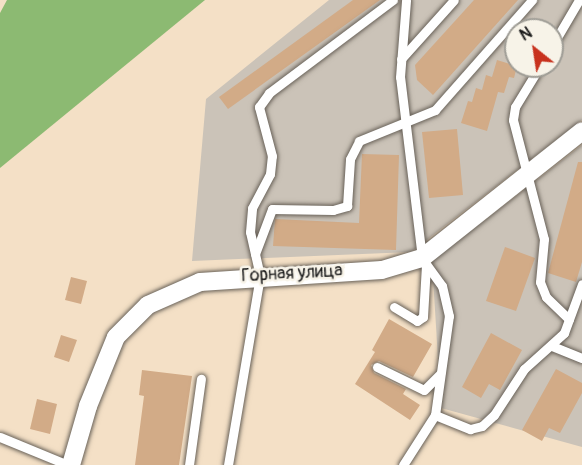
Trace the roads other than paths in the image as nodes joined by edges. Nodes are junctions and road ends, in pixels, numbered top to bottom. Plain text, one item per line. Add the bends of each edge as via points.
1 (393, 0) edge
2 (406, 0) edge
3 (454, 0) edge
4 (532, 0) edge
5 (579, 0) edge
6 (564, 26) edge
7 (401, 59) junction
8 (533, 78) edge
9 (405, 124) junction
10 (579, 132) edge
11 (527, 175) junction
12 (255, 254) junction
13 (424, 261) junction
14 (260, 276) junction
15 (582, 285) edge
16 (394, 307) dead end
17 (569, 319) junction
18 (552, 346) junction
19 (582, 358) edge
20 (377, 367) dead end
21 (442, 371) junction
22 (201, 379) dead end
23 (435, 415) junction
24 (0, 437) edge
25 (69, 465) edge
26 (189, 465) edge
27 (228, 465) edge
28 (403, 465) edge

1 - 12 lane via 269,93 259,107 272,156 270,174 252,208 250,232
2 - 7 lane
3 - 7 lane
4 - 9 lane via 435,110
5 - 6 lane
7 - 9 lane
8 - 11 lane via 515,107 513,120
9 - 12 lane via 359,141 350,159 347,206 333,210 272,209
9 - 13 lane
10 - 11 street, Горная улица
11 - 13 street, Горная улица
11 - 17 lane via 544,239 540,282 546,297
12 - 14 lane
13 - 14 street, Горная улица via 382,270
13 - 16 lane via 423,317 417,321
13 - 21 lane via 442,286 449,316
14 - 25 street, Горная улица via 200,282 148,304 116,337
14 - 27 lane
15 - 17 lane
17 - 18 lane via 564,333
18 - 19 lane
18 - 23 lane via 524,369 494,415 482,426 470,429
20 - 21 lane via 424,390
21 - 23 lane
22 - 26 lane
23 - 28 lane
24 - 25 lane

